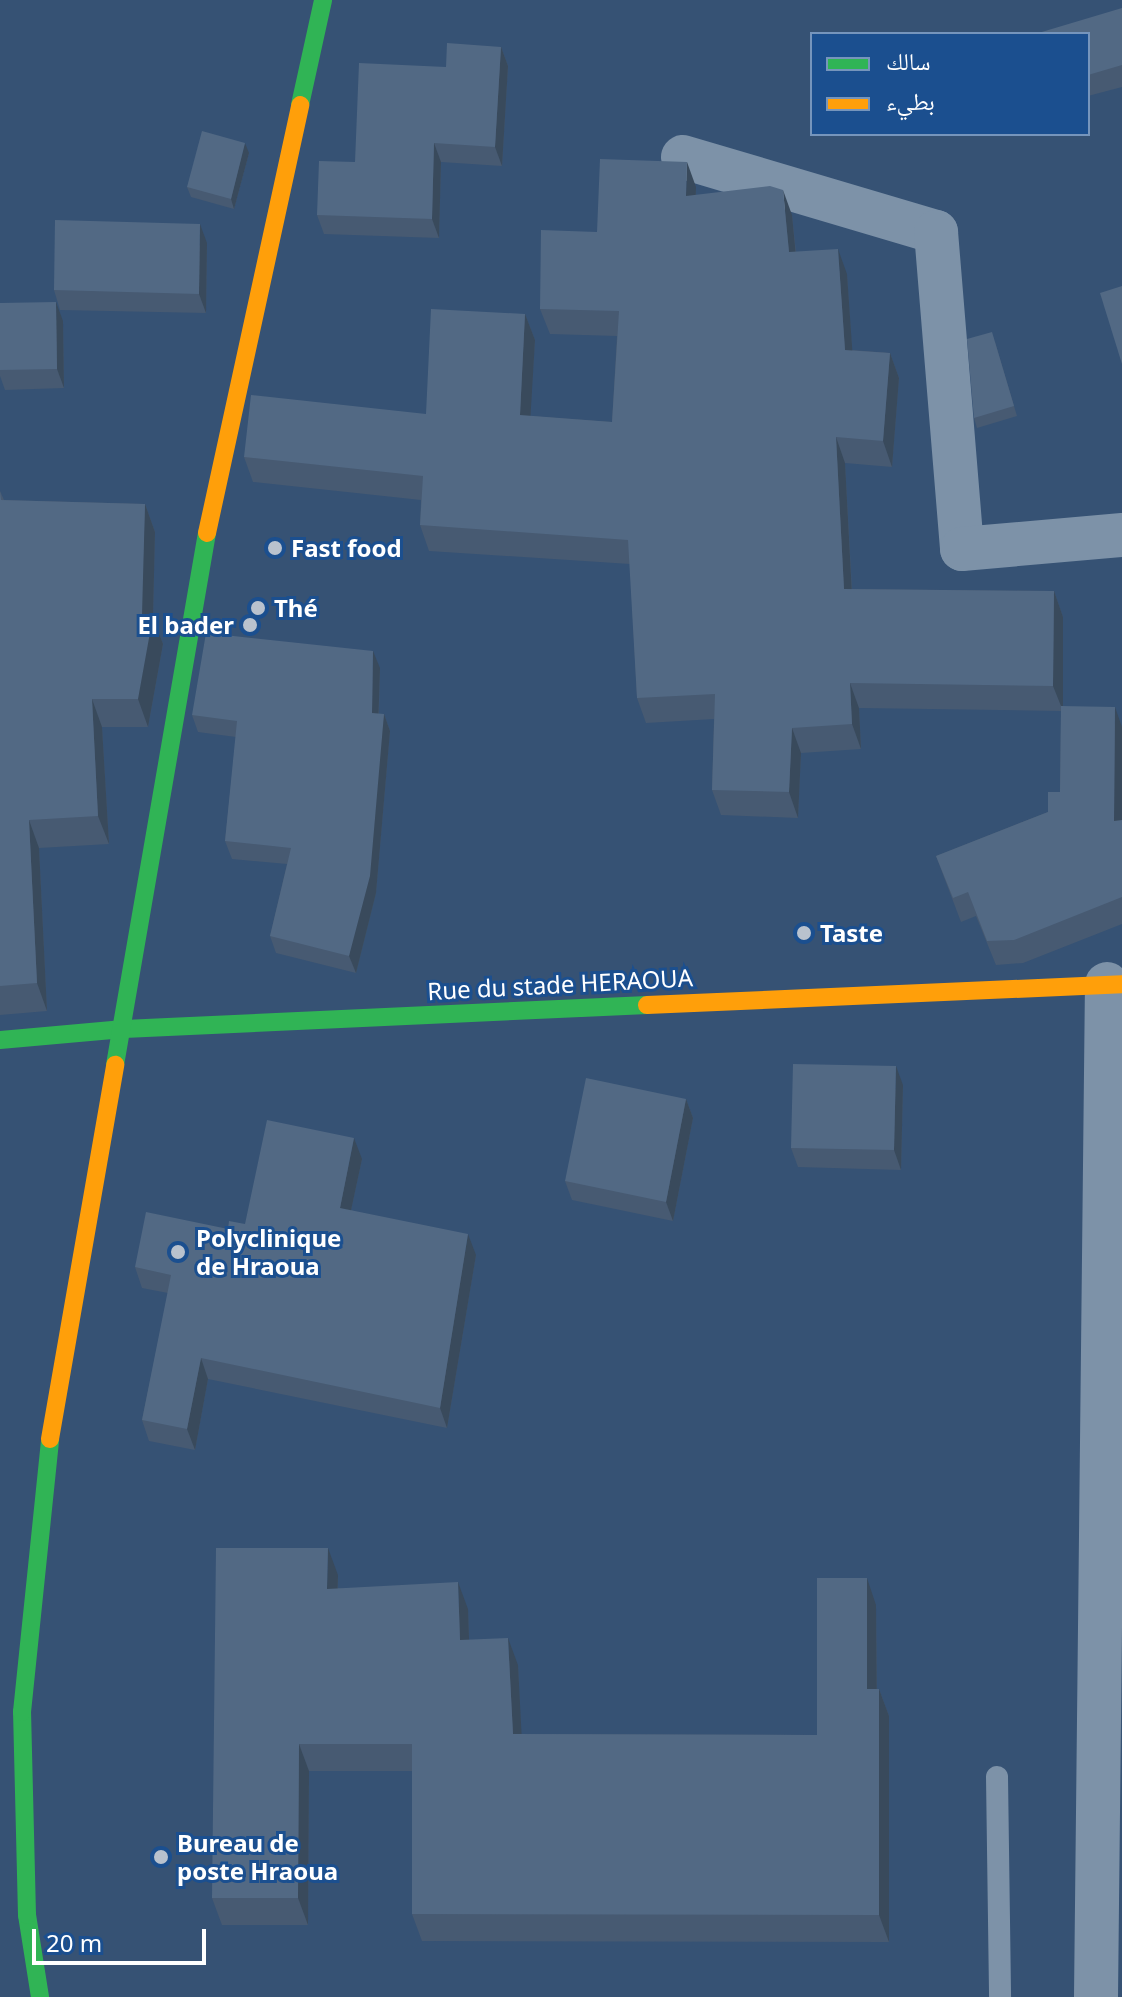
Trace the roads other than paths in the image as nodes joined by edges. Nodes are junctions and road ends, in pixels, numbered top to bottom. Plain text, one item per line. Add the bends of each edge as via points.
1 (323, 0) edge
2 (683, 157) dead end
3 (1122, 535) edge
4 (1115, 984) edge
5 (124, 1029) junction
6 (0, 1040) edge
7 (997, 1777) dead end
8 (40, 1997) edge
9 (1000, 1997) edge
10 (1096, 1997) edge

1 - 5 street via 220,461
2 - 3 street via 936,232 962,549
4 - 5 street, Rue du stade HERAOUA
4 - 10 street
5 - 6 street, Rue du stade HERAOUA
5 - 8 street via 47,1455 22,1712 27,1915
7 - 9 lane

